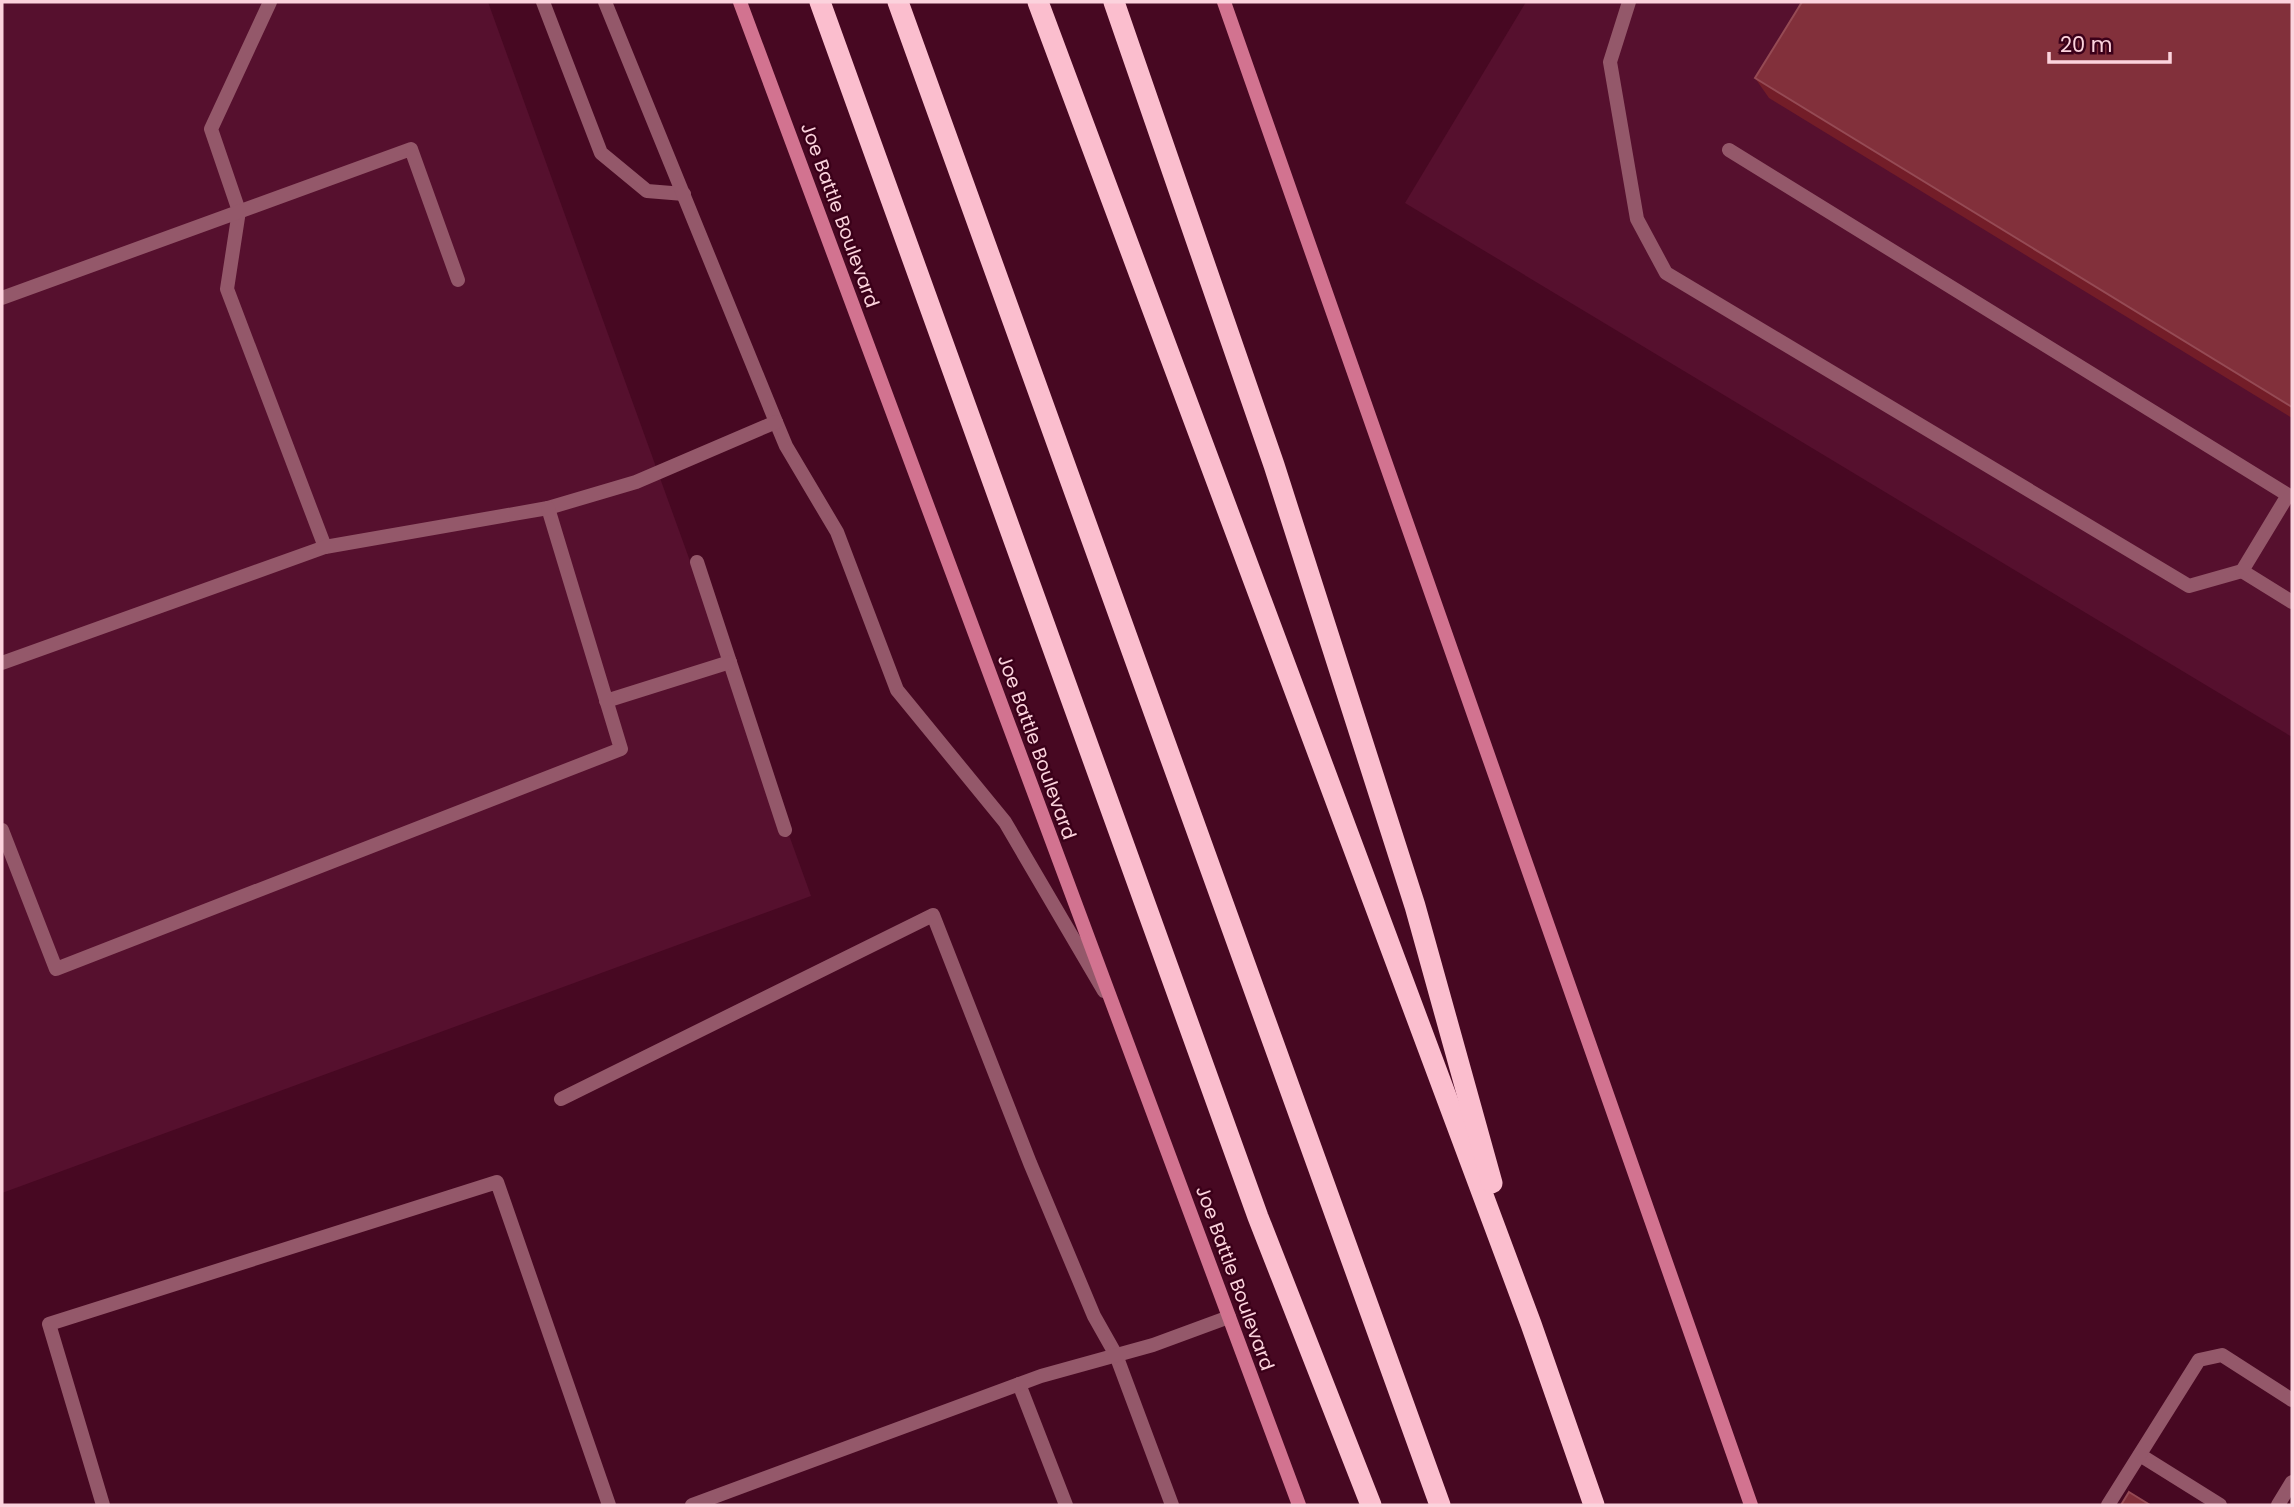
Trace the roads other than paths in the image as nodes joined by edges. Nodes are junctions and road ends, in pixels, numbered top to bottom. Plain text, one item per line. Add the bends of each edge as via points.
1 (270, 2) edge
2 (543, 2) edge
3 (605, 2) edge
4 (740, 2) edge
5 (820, 2) edge
6 (898, 2) edge
7 (1038, 2) edge
8 (1114, 2) edge
9 (1224, 2) edge
10 (1629, 2) edge
11 (1729, 150) dead end
12 (684, 194) junction
13 (239, 211) junction
14 (458, 280) dead end
15 (2, 298) edge
16 (776, 422) junction
17 (548, 508) junction
18 (325, 547) junction
19 (697, 562) dead end
20 (2242, 571) junction
21 (2292, 602) edge
22 (730, 662) junction
23 (2, 663) edge
24 (606, 701) junction
25 (2, 830) edge
26 (785, 830) dead end
27 (1113, 1006) junction
28 (561, 1098) dead end
29 (1229, 1317) junction
30 (1531, 1324) junction
31 (1116, 1355) junction
32 (1020, 1384) junction
33 (2292, 1400) edge
34 (2140, 1455) junction
35 (2292, 1482) edge
36 (103, 1505) edge
37 (609, 1505) edge
38 (692, 1505) edge
39 (1066, 1505) edge
40 (1172, 1505) edge
41 (1299, 1505) edge
42 (1371, 1505) edge
43 (1440, 1505) edge
44 (1594, 1505) edge
45 (1751, 1505) edge
46 (2108, 1505) edge
47 (2220, 1505) edge
48 (2278, 1505) edge

1 - 13 lane via 211,129
2 - 12 lane via 601,153 647,191
3 - 12 lane
4 - 27 main road, Joe Battle Boulevard
5 - 42 highway via 1258,1217
6 - 43 highway
7 - 30 highway
8 - 30 highway via 1274,465 1415,906
9 - 45 main road
10 - 20 lane via 1611,62 1637,219 1666,274 2189,586
11 - 20 lane via 2288,495
12 - 16 lane
13 - 14 lane via 411,149
13 - 15 lane
13 - 18 lane via 227,289
16 - 17 lane via 636,482
16 - 27 lane via 837,532 897,690 1005,822
17 - 18 lane
17 - 24 lane
18 - 23 lane
19 - 22 lane
20 - 21 lane
22 - 24 lane
22 - 26 lane
24 - 25 lane via 621,749 56,969
27 - 29 main road, Joe Battle Boulevard
28 - 31 lane via 933,915 1030,1163 1094,1316
29 - 31 lane
29 - 41 main road, Joe Battle Boulevard
30 - 44 highway
31 - 32 lane
31 - 40 lane
32 - 38 lane
32 - 39 lane
33 - 34 lane via 2222,1355 2199,1360
34 - 46 lane
34 - 47 lane
35 - 48 lane
36 - 37 lane via 49,1324 498,1182

